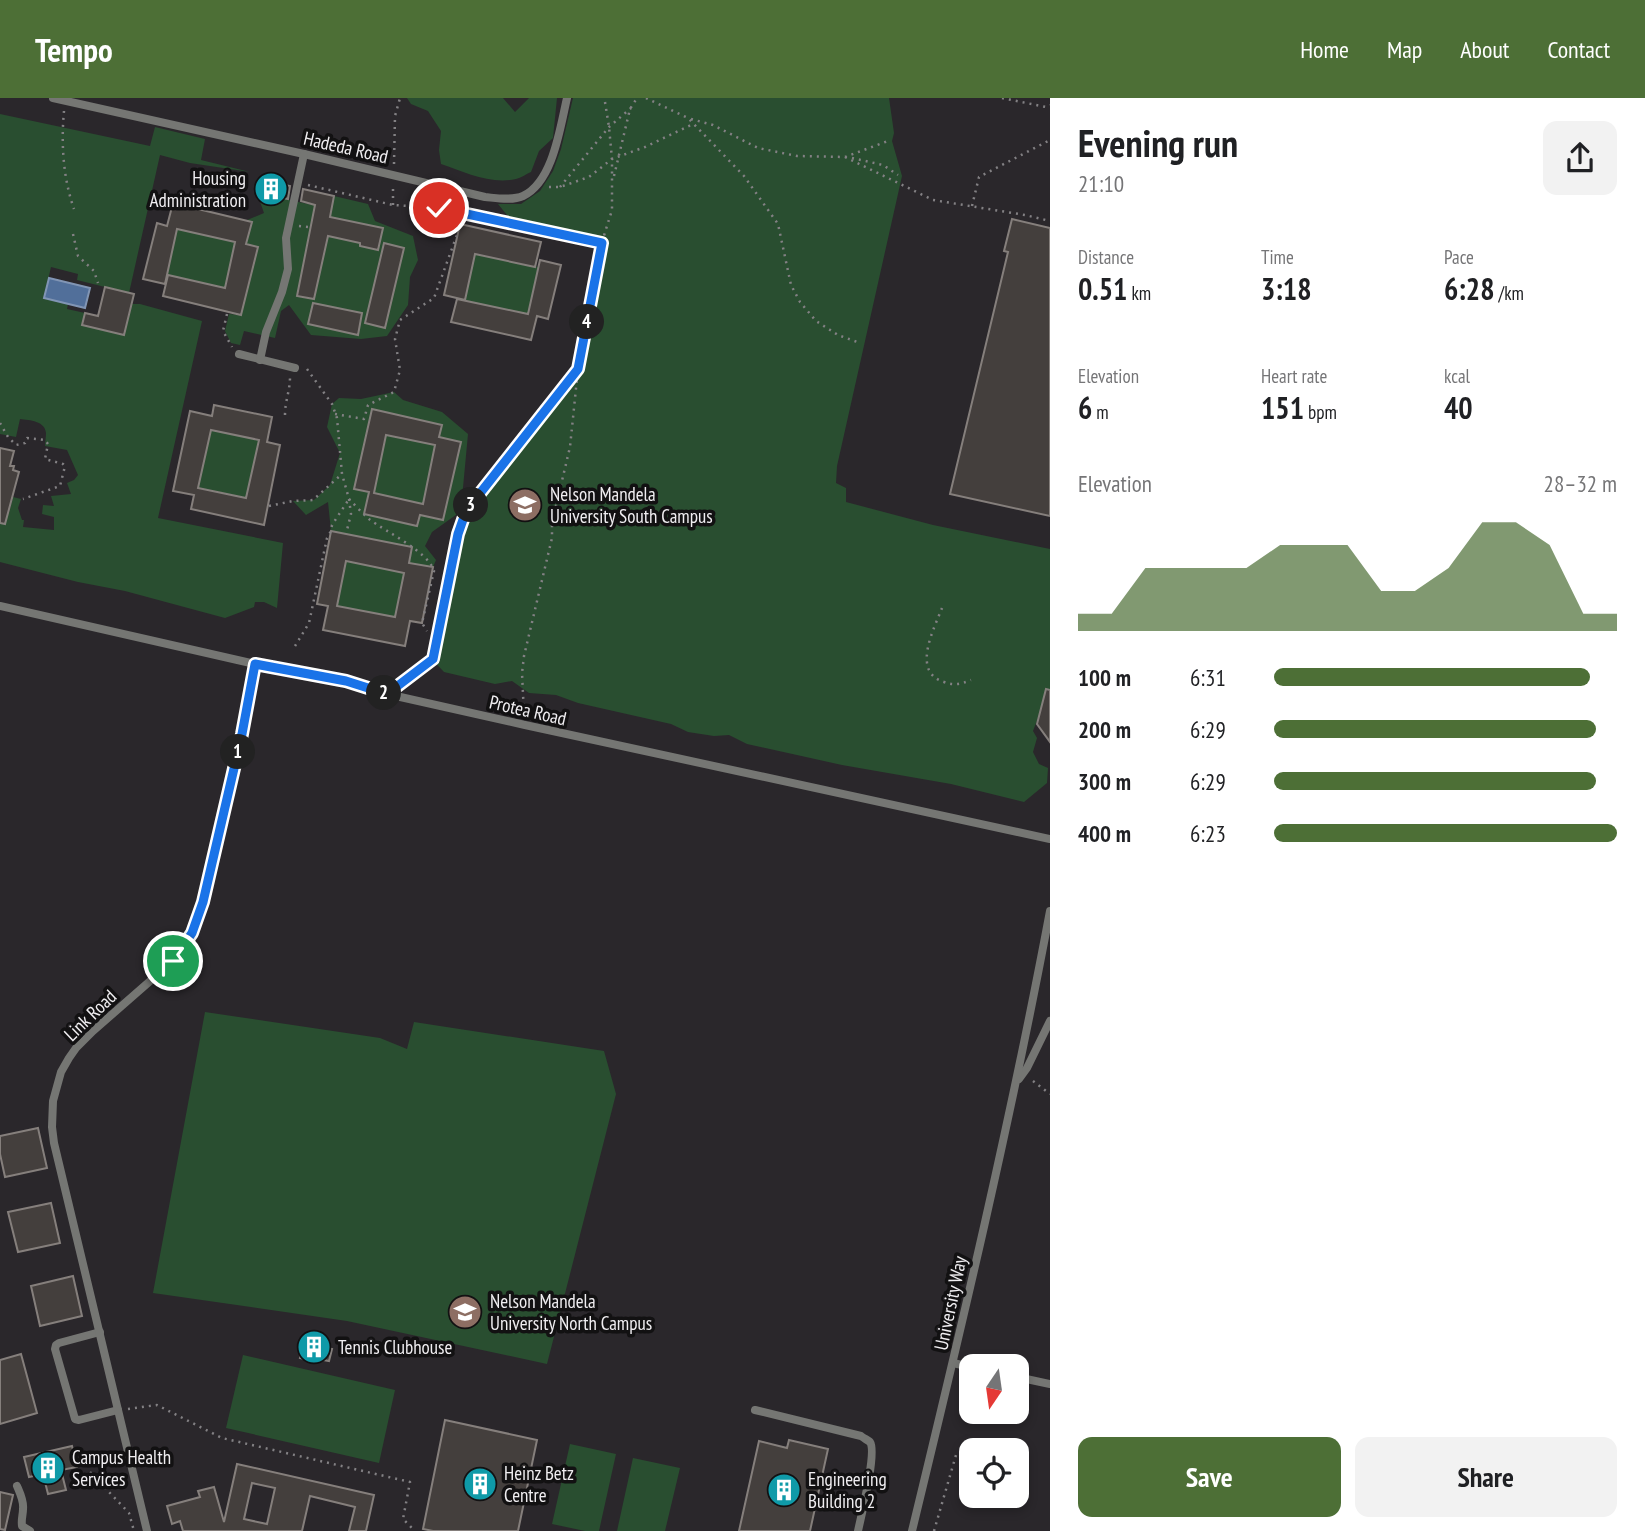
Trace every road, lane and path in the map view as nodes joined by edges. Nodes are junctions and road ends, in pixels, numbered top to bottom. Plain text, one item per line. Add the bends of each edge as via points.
1 (53, 98) edge
2 (400, 98) edge
3 (567, 98) edge
4 (637, 98) edge
5 (646, 98) edge
6 (1002, 98) edge
7 (65, 101) junction
8 (604, 102) dead end
9 (1049, 107) edge
10 (631, 108) junction
11 (688, 118) junction
12 (694, 124) junction
13 (609, 127) junction
14 (1050, 140) edge
15 (888, 141) dead end
16 (304, 154) junction
17 (619, 156) junction
18 (845, 157) junction
19 (612, 159) junction
20 (394, 175) junction
21 (898, 175) dead end
22 (298, 183) junction
23 (612, 183) junction
24 (560, 187) junction
25 (535, 188) junction
26 (393, 205) junction
27 (972, 206) junction
28 (74, 209) dead end
29 (1050, 221) edge
30 (458, 232) dead end
31 (73, 234) dead end
32 (602, 243) junction
33 (97, 283) dead end
34 (228, 314) dead end
35 (860, 343) dead end
36 (239, 355) joint
37 (260, 360) junction
38 (292, 368) junction
39 (578, 369) junction
40 (335, 414) junction
41 (285, 415) dead end
42 (0, 423) edge
43 (342, 474) junction
44 (23, 499) dead end
45 (349, 499) junction
46 (269, 506) dead end
47 (347, 530) dead end
48 (0, 606) edge
49 (942, 608) dead end
50 (427, 631) dead end
51 (295, 646) dead end
52 (255, 664) junction
53 (971, 680) dead end
54 (387, 694) junction
55 (525, 725) junction
56 (1050, 839) edge
57 (1050, 911) edge
58 (1050, 1021) edge
59 (1027, 1068) junction
60 (1017, 1082) junction
61 (1050, 1094) edge
62 (100, 1332) junction
63 (953, 1363) junction
64 (959, 1364) edge
65 (1029, 1380) edge
66 (1050, 1384) edge
67 (118, 1410) junction
68 (755, 1410) dead end
69 (956, 1455) dead end
70 (90, 1472) dead end
71 (17, 1486) dead end
72 (30, 1531) edge
73 (134, 1531) edge
74 (147, 1531) edge
75 (415, 1531) edge
76 (858, 1531) edge
77 (912, 1531) edge
78 (934, 1531) edge

1 - 7 lane, Hadeda Road
2 - 20 path via 395,116
3 - 25 lane via 553,153
4 - 10 path
5 - 11 path
6 - 9 path
7 - 16 lane, Hadeda Road
7 - 28 path via 62,147
8 - 13 path
10 - 13 path
10 - 17 path
11 - 12 path
11 - 18 path via 758,148 797,156
12 - 17 path
12 - 35 path via 744,176 778,224 791,285 800,302 816,321
13 - 19 path
13 - 24 path
14 - 27 path via 979,177
15 - 18 path
16 - 20 lane, Hadeda Road
16 - 22 lane
17 - 19 path
17 - 23 path
18 - 21 path via 883,165
18 - 27 path via 933,200
19 - 23 path
19 - 24 path via 589,177
20 - 25 lane, Hadeda Road via 485,197 520,197
20 - 26 path
22 - 26 path
22 - 37 lane via 286,238 288,269
23 - 32 path via 612,210
24 - 25 path
26 - 32 path via 439,208
27 - 29 path
30 - 40 path via 434,298 400,320 395,339 400,370 394,392 368,405 364,419
31 - 33 path via 78,256 94,271
32 - 39 path
34 - 36 path via 223,331
36 - 37 lane
37 - 38 lane
38 - 40 path via 309,369
38 - 41 path
39 - 54 path via 466,511 433,659
39 - 55 path via 570,447 524,656
40 - 43 path
42 - 44 path via 16,445 27,438 45,440 46,459 65,466 60,486
43 - 45 path
43 - 46 path via 313,500
45 - 47 path
45 - 50 path via 369,519 432,563 422,623
45 - 51 path via 327,538 310,623
48 - 52 lane, Protea Road
49 - 53 path via 926,656 928,668 937,680 950,685
52 - 54 lane, Protea Road via 346,681
52 - 62 lane, Link Road via 203,902 192,933 173,961 76,1048 55,1093 54,1143
54 - 55 lane, Protea Road
55 - 56 lane, Protea Road
57 - 60 lane, University Way
58 - 59 lane, University Way
59 - 60 lane, University Way
59 - 61 path via 1034,1082
60 - 63 lane, University Way
62 - 67 lane, Link Road
62 - 67 lane via 59,1343 55,1349 75,1419
63 - 64 lane
63 - 77 lane, University Way
65 - 66 lane
67 - 74 lane, Link Road
67 - 75 path via 157,1405 222,1438 410,1482 403,1519
68 - 76 lane via 870,1442 872,1462
69 - 78 path
70 - 73 path via 129,1513
71 - 72 lane via 23,1502 20,1522

